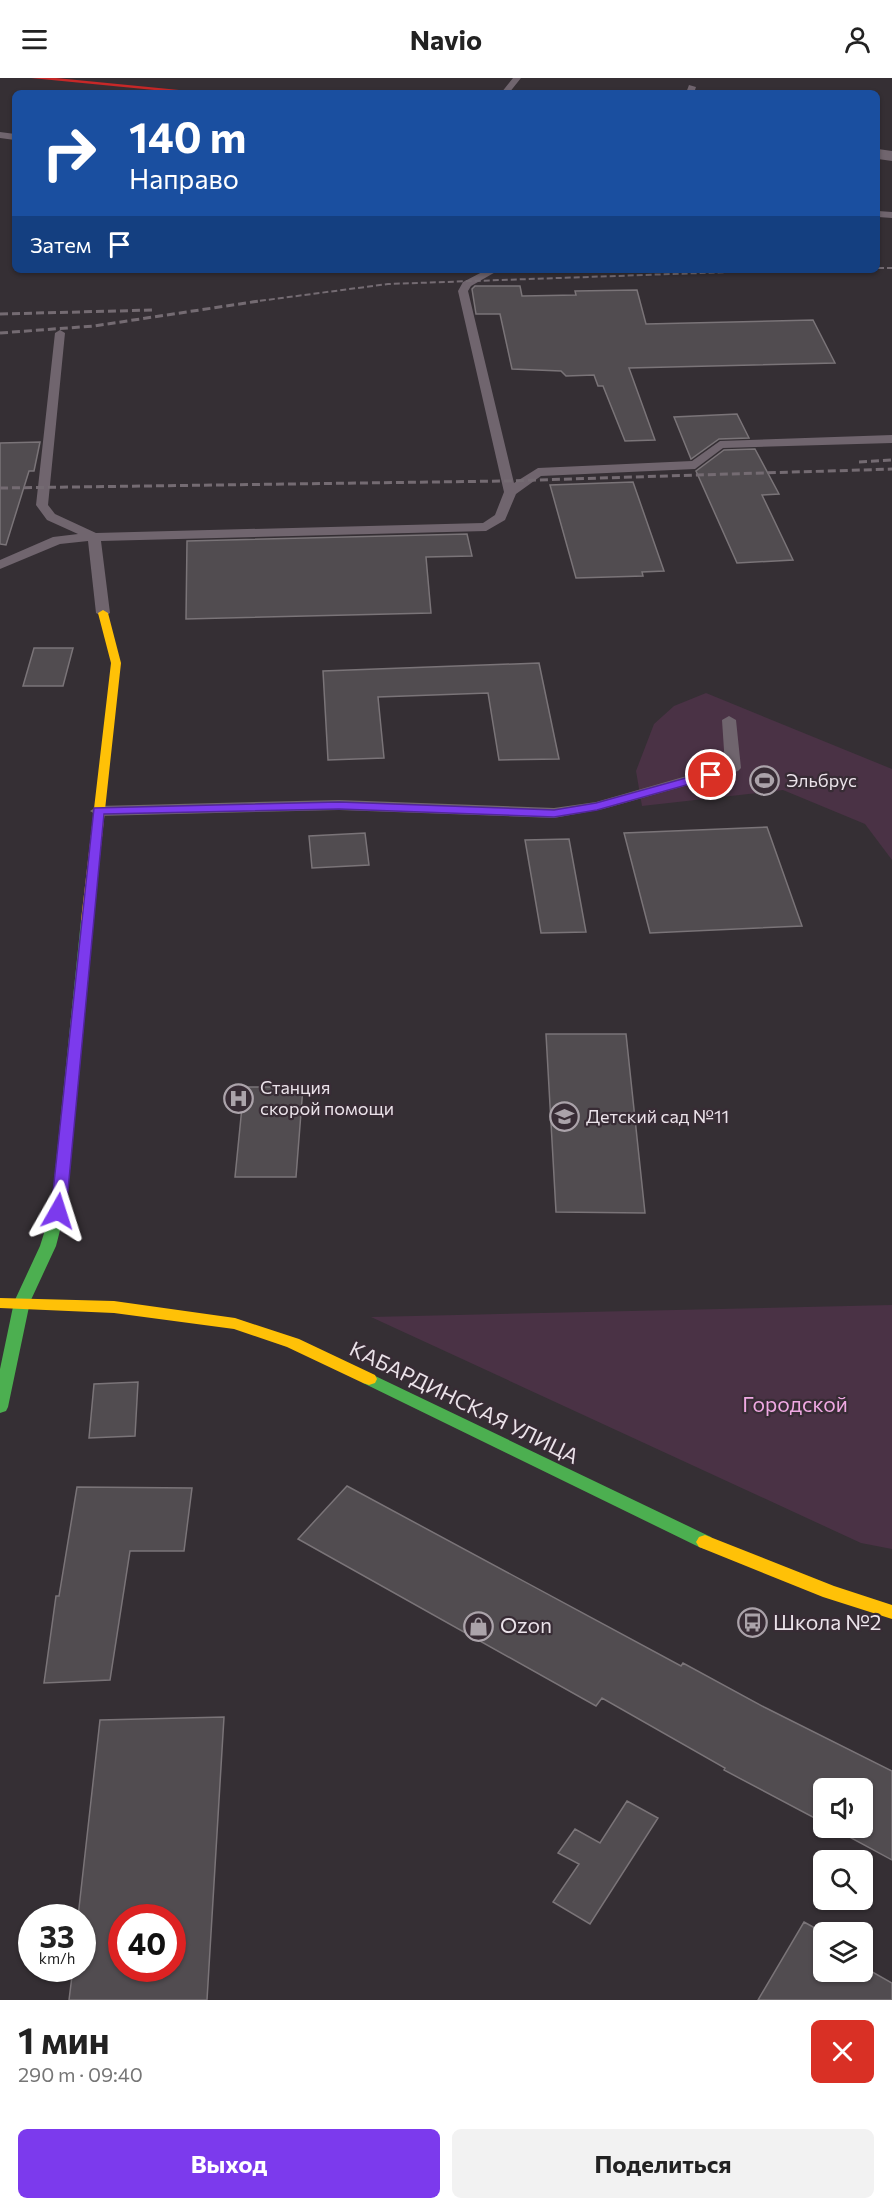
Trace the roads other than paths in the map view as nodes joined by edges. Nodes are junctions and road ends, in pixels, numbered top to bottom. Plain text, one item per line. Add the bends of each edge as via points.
1 (34, 78) edge
2 (517, 78) edge
3 (172, 90) edge
4 (507, 90) edge
5 (488, 273) edge
6 (60, 333) dead end
7 (892, 439) edge
8 (510, 492) junction
9 (94, 537) junction
10 (0, 565) edge
11 (103, 613) joint
12 (729, 720) dead end
13 (98, 811) junction
14 (22, 1302) junction
15 (0, 1303) edge
16 (0, 1407) edge
17 (892, 1612) edge

1 - 3 street
2 - 4 lane
5 - 8 lane via 467,284 464,291
6 - 9 lane via 42,505 51,517
7 - 8 lane via 720,445 695,465 538,471
8 - 9 lane via 501,516 486,527
9 - 10 lane via 58,540
9 - 11 lane
11 - 13 street via 116,663
12 - 13 lane via 733,768 597,806 554,813 339,805
13 - 14 street via 58,1211 48,1246
14 - 15 street, КАБАРДИНСКАЯ УЛИЦА
14 - 16 street
14 - 17 street, КАБАРДИНСКАЯ УЛИЦА via 147,1310 253,1328 755,1566

